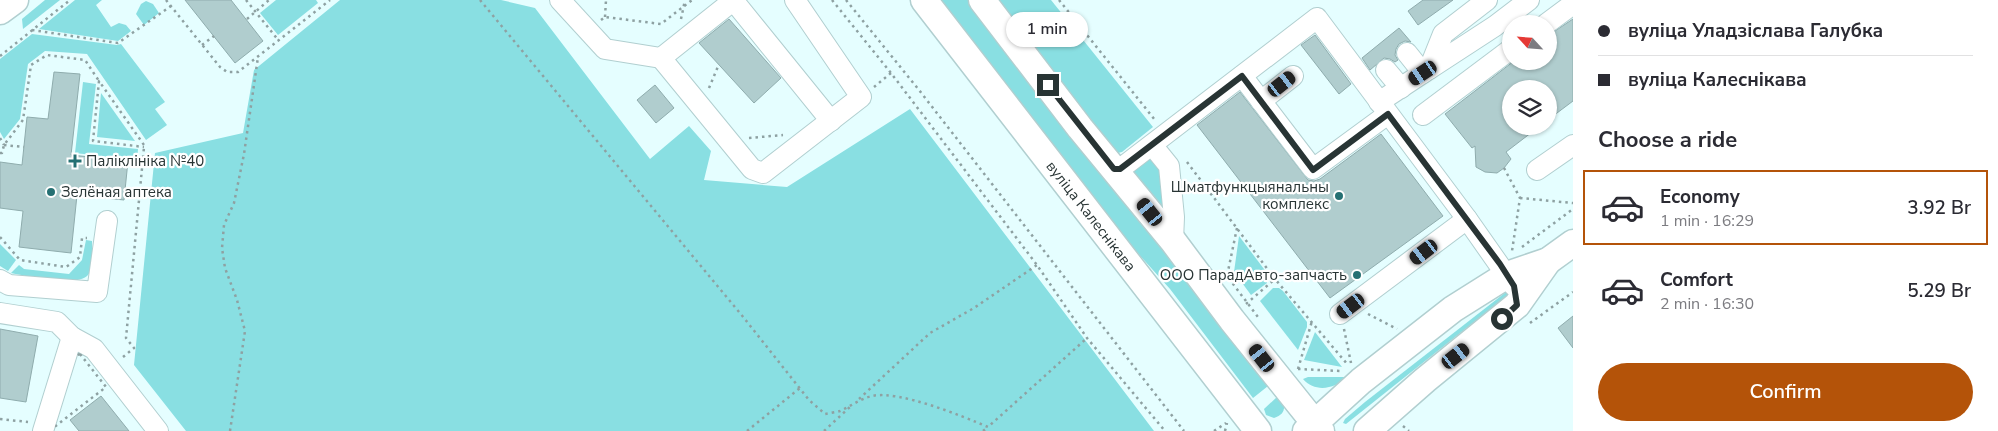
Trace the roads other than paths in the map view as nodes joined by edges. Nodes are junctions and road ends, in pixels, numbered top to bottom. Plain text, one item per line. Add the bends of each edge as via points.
1 (15, 0) edge
2 (560, 0) edge
3 (734, 0) edge
4 (795, 0) edge
5 (924, 0) edge
6 (982, 0) edge
7 (1487, 0) edge
8 (1529, 0) edge
9 (1573, 4) edge
10 (0, 11) edge
11 (1558, 15) edge
12 (1502, 56) edge
13 (661, 58) junction
14 (1293, 76) dead end
15 (1416, 77) junction
16 (1236, 85) junction
17 (1350, 85) dead end
18 (1261, 101) junction
19 (1382, 113) junction
20 (1423, 115) dead end
21 (824, 126) junction
22 (1159, 140) junction
23 (1573, 144) edge
24 (1114, 169) junction
25 (1537, 170) dead end
26 (1467, 219) junction
27 (107, 221) dead end
28 (1173, 241) junction
29 (1573, 243) edge
30 (1548, 261) junction
31 (1509, 265) junction
32 (0, 280) edge
33 (1517, 305) junction
34 (1346, 310) road end
35 (0, 313) edge
36 (72, 337) junction
37 (36, 427) edge
38 (1314, 428) edge
39 (158, 431) edge
40 (1258, 431) edge
41 (1367, 431) edge

1 - 10 main road
2 - 13 lane via 605,49
3 - 13 lane
3 - 21 lane
4 - 21 lane via 862,97
5 - 40 main road, вуліца Калеснікава
6 - 24 main road
7 - 15 lane via 1443,34
8 - 15 lane
9 - 11 lane
12 - 20 lane
13 - 21 lane via 752,169 763,174
14 - 18 lane
15 - 15 lane via 1397,61
15 - 19 lane
16 - 18 lane
16 - 19 lane via 1317,18
16 - 22 lane
17 - 19 lane
18 - 19 lane via 1313,170
19 - 26 lane
22 - 24 lane via 1120,169
22 - 28 lane via 1168,166 1174,217
23 - 25 lane
24 - 28 main road
26 - 31 lane
26 - 34 lane
27 - 32 lane via 97,292 9,285
28 - 38 main road
29 - 30 main road
30 - 31 main road
30 - 33 main road
31 - 33 lane
31 - 38 main road via 1361,381
33 - 41 main road
35 - 36 lane via 57,322
36 - 37 lane
36 - 39 lane via 94,349 104,372

